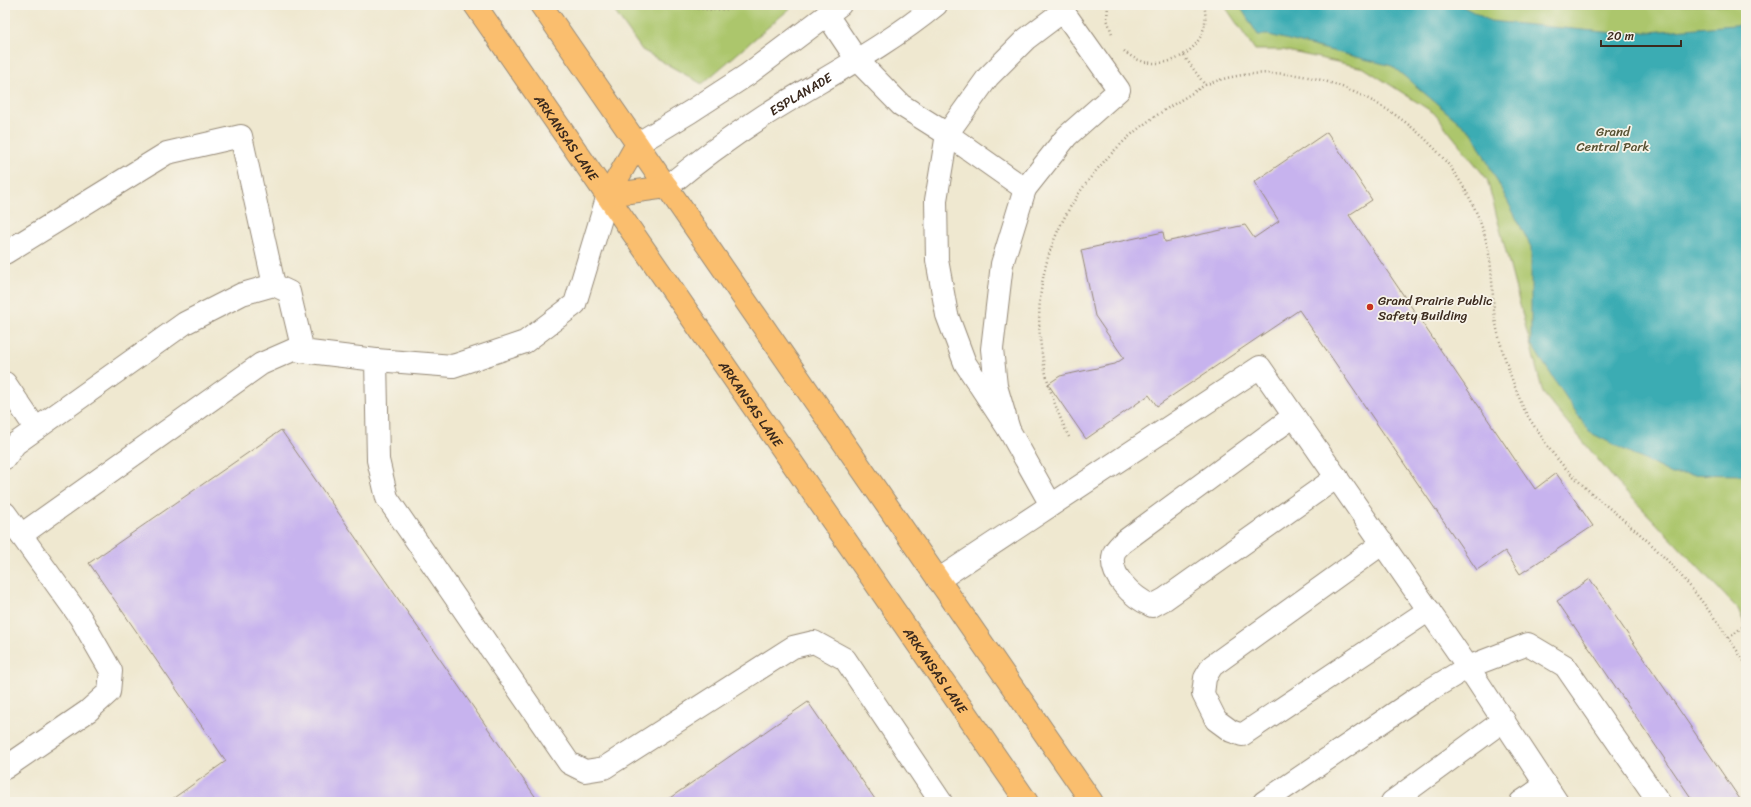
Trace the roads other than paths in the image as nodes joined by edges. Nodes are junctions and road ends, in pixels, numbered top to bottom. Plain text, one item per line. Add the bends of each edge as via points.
1 (475, 5) edge
2 (541, 5) edge
3 (936, 5) edge
4 (833, 10) edge
5 (857, 60) junction
6 (947, 134) junction
7 (637, 144) junction
8 (666, 187) junction
9 (1025, 189) junction
10 (608, 195) junction
11 (5, 253) edge
12 (274, 285) junction
13 (303, 351) junction
14 (376, 360) junction
15 (5, 383) edge
16 (1294, 416) junction
17 (36, 429) junction
18 (1009, 430) junction
19 (5, 458) edge
20 (1337, 477) junction
21 (1051, 505) junction
22 (5, 513) edge
23 (21, 535) junction
24 (1383, 543) junction
25 (938, 580) junction
26 (1429, 610) junction
27 (1468, 667) junction
28 (1504, 720) junction
29 (5, 768) edge
30 (1552, 793) edge
31 (941, 802) edge
32 (1027, 802) edge
33 (1092, 802) edge
34 (1264, 802) edge
35 (1392, 802) edge
36 (1521, 802) edge
37 (1659, 802) edge

1 - 10 main road, ARKANSAS LANE
2 - 7 main road
3 - 5 street, ESPLANADE
4 - 5 street
4 - 7 street via 747,75
5 - 6 street via 901,105
5 - 8 street, ESPLANADE via 765,115 709,153
6 - 9 street
6 - 9 street via 988,76 1026,38 1063,11 1119,90 1067,136
6 - 18 street via 936,200 936,260 947,315 965,363
7 - 8 main road
7 - 10 main road
8 - 10 main road
8 - 25 main road
9 - 18 street via 1002,264 992,349 996,386
10 - 14 street via 575,304 525,342 453,366
10 - 32 main road, ARKANSAS LANE
11 - 12 street via 167,153 241,136
12 - 13 street via 289,292
12 - 17 street via 242,294 185,323
13 - 14 street
13 - 23 street via 293,350 261,364
14 - 31 street via 378,460 387,498 569,763 585,770 604,768 793,647 814,642 845,659
15 - 17 street
16 - 20 street
16 - 20 street via 1122,543 1114,553 1114,570 1130,592 1152,606
16 - 21 street via 1260,367
17 - 19 street via 16,444
18 - 21 street
20 - 24 street
21 - 25 street
22 - 23 street
23 - 29 street via 80,617 111,671 110,692 88,711
24 - 26 street
24 - 26 street via 1212,666 1205,678 1203,694 1216,720 1231,731 1242,735
25 - 33 main road
26 - 27 street
27 - 28 street
27 - 34 street via 1420,696
27 - 37 street via 1528,644 1565,666
28 - 30 street
28 - 35 street
30 - 36 street

